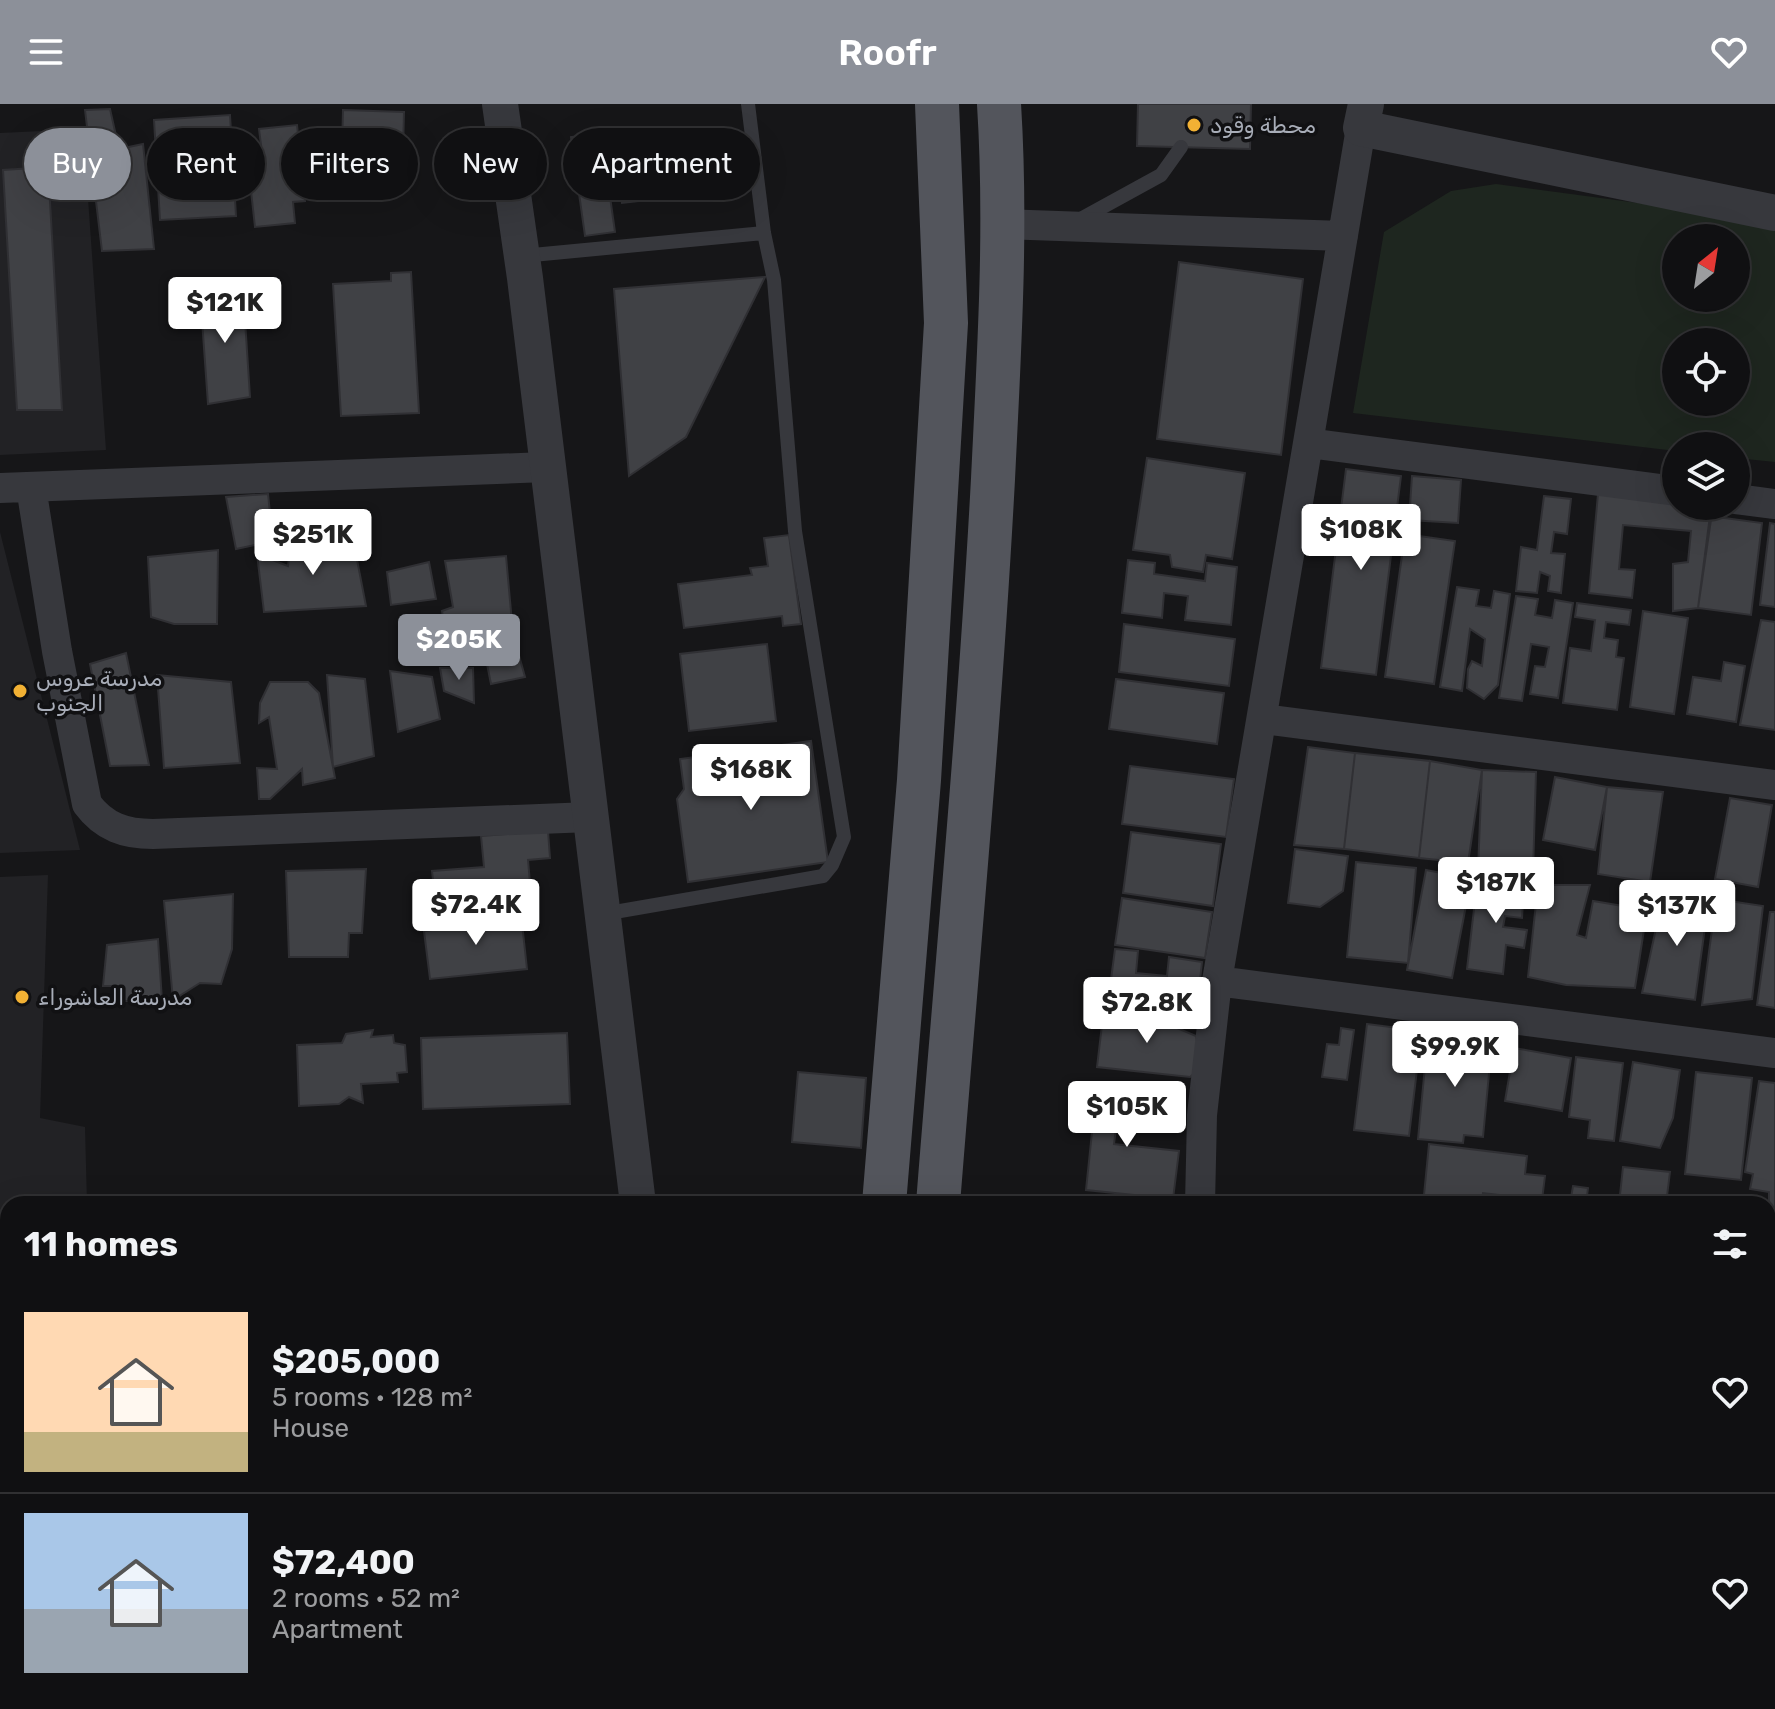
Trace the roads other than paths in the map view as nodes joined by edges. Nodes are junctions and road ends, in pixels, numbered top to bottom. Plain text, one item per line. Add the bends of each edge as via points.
1 (500, 104) edge
2 (748, 104) edge
3 (937, 104) edge
4 (999, 104) edge
5 (1364, 116) edge
6 (1181, 147) dead end
7 (1775, 213) edge
8 (1002, 224) junction
9 (1066, 226) junction
10 (764, 233) junction
11 (1343, 236) junction
12 (522, 256) junction
13 (1308, 443) junction
14 (546, 467) junction
15 (31, 487) junction
16 (0, 488) edge
17 (1662, 489) edge
18 (1750, 501) edge
19 (1775, 504) edge
20 (1263, 719) junction
21 (1775, 785) edge
22 (590, 817) junction
23 (602, 914) junction
24 (1217, 981) junction
25 (1775, 1053) edge
26 (636, 1196) edge
27 (885, 1196) edge
28 (939, 1196) edge
29 (1200, 1196) edge

1 - 12 street
2 - 10 lane
3 - 27 main road via 944,366 919,780
4 - 8 main road
5 - 7 street
5 - 11 street
6 - 9 lane via 1161,175
8 - 9 street
8 - 28 main road via 987,588
9 - 11 street
10 - 12 lane
10 - 23 lane via 774,280 795,531 844,837 823,876
11 - 13 street
12 - 14 street
13 - 17 street
13 - 20 street
14 - 15 street
14 - 22 street
15 - 16 street
15 - 22 street via 87,804 98,818 130,834 153,834
18 - 19 street
20 - 21 street
20 - 24 street
22 - 23 street
23 - 26 street
24 - 25 street
24 - 29 street via 1202,1115

